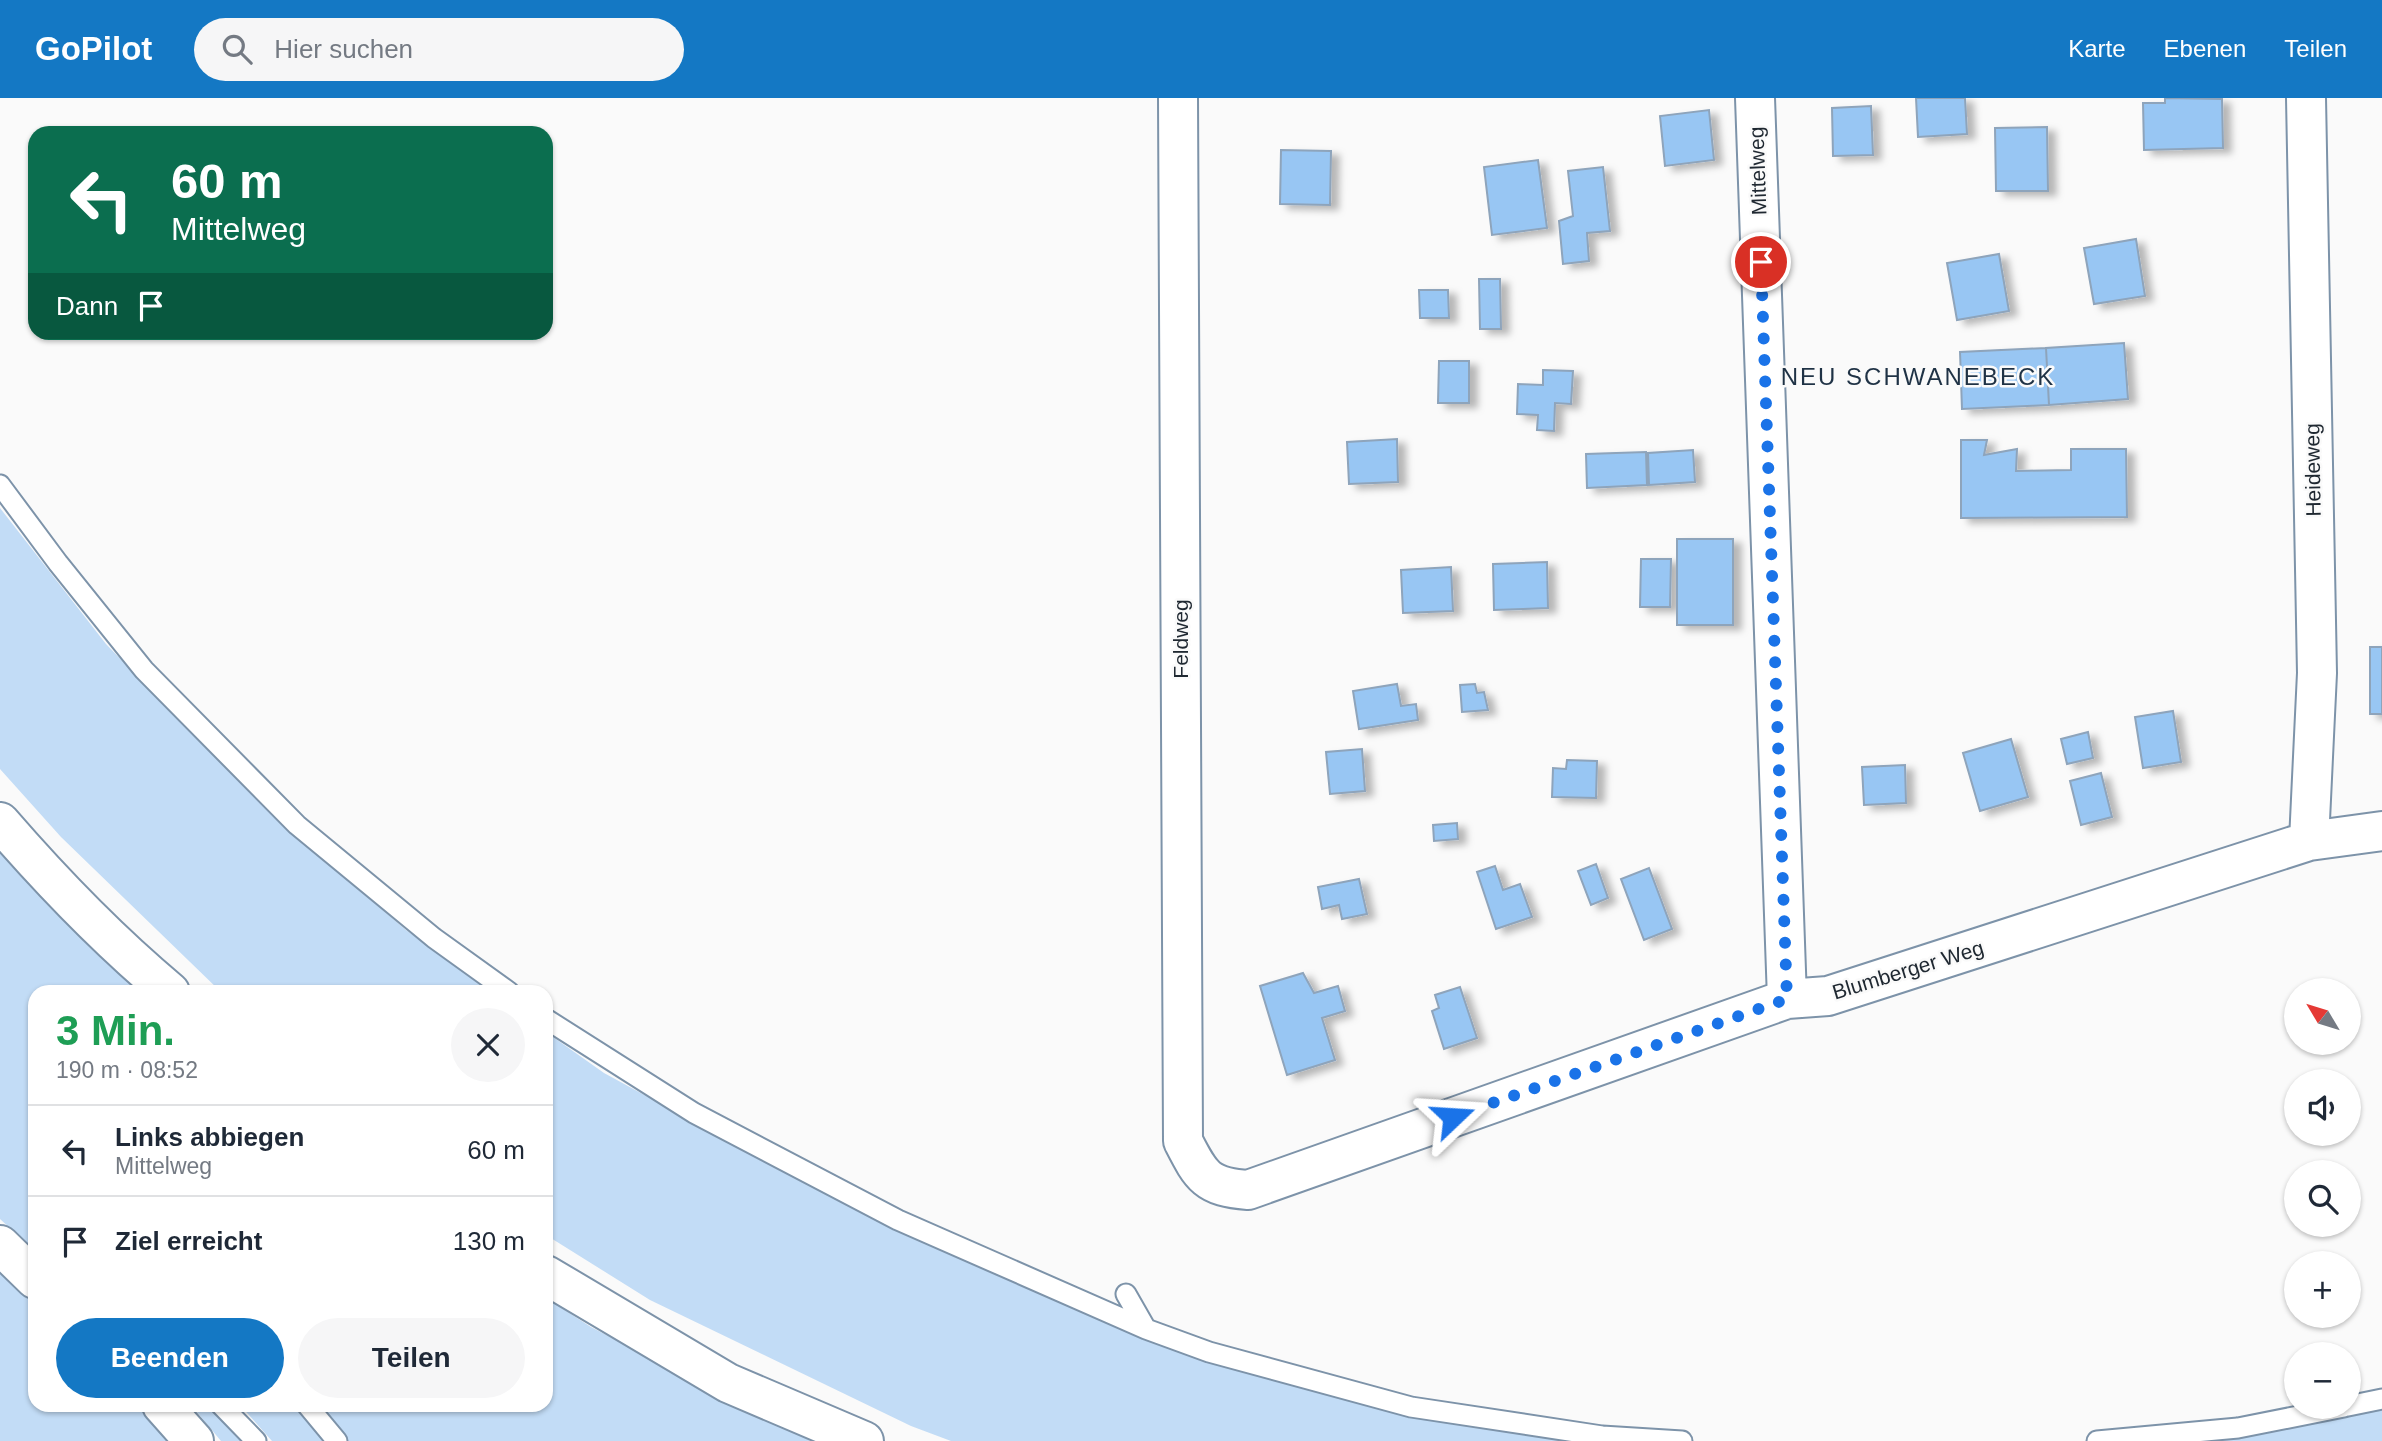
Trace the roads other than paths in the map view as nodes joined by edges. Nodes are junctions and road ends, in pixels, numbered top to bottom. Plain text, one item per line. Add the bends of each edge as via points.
1 (1178, 98) edge
2 (1755, 98) edge
3 (2306, 98) edge
4 (0, 485) edge
5 (0, 822) edge
6 (2382, 831) edge
7 (2309, 841) junction
8 (162, 985) edge
9 (499, 985) edge
10 (1787, 999) junction
11 (553, 1023) edge
12 (1201, 1175) joint
13 (0, 1245) edge
14 (28, 1272) edge
15 (553, 1279) edge
16 (1126, 1294) dead end
17 (1146, 1329) junction
18 (2382, 1399) edge
19 (2361, 1404) edge
20 (168, 1412) edge
21 (228, 1412) edge
22 (313, 1412) edge
23 (2284, 1419) edge
24 (194, 1441) edge
25 (256, 1441) edge
26 (337, 1441) edge
27 (864, 1441) edge
28 (1682, 1441) edge
29 (2097, 1441) edge

1 - 12 main road, Feldweg via 1183,1141
2 - 10 main road, Mittelweg
3 - 7 main road, Heideweg via 2317,673
4 - 9 lane via 144,670 297,825 433,938
5 - 8 main road
6 - 7 main road, Blumberger Weg
7 - 10 main road, Blumberger Weg via 1828,996
10 - 12 main road, Blumberger Weg via 1248,1190 1228,1189
11 - 17 lane via 694,1113 898,1220
13 - 14 main road
15 - 27 main road via 728,1383
16 - 17 lane
17 - 28 lane via 1209,1352 1411,1407 1602,1436
18 - 19 lane
20 - 24 main road
21 - 25 lane
22 - 26 lane
23 - 29 lane via 2238,1428

